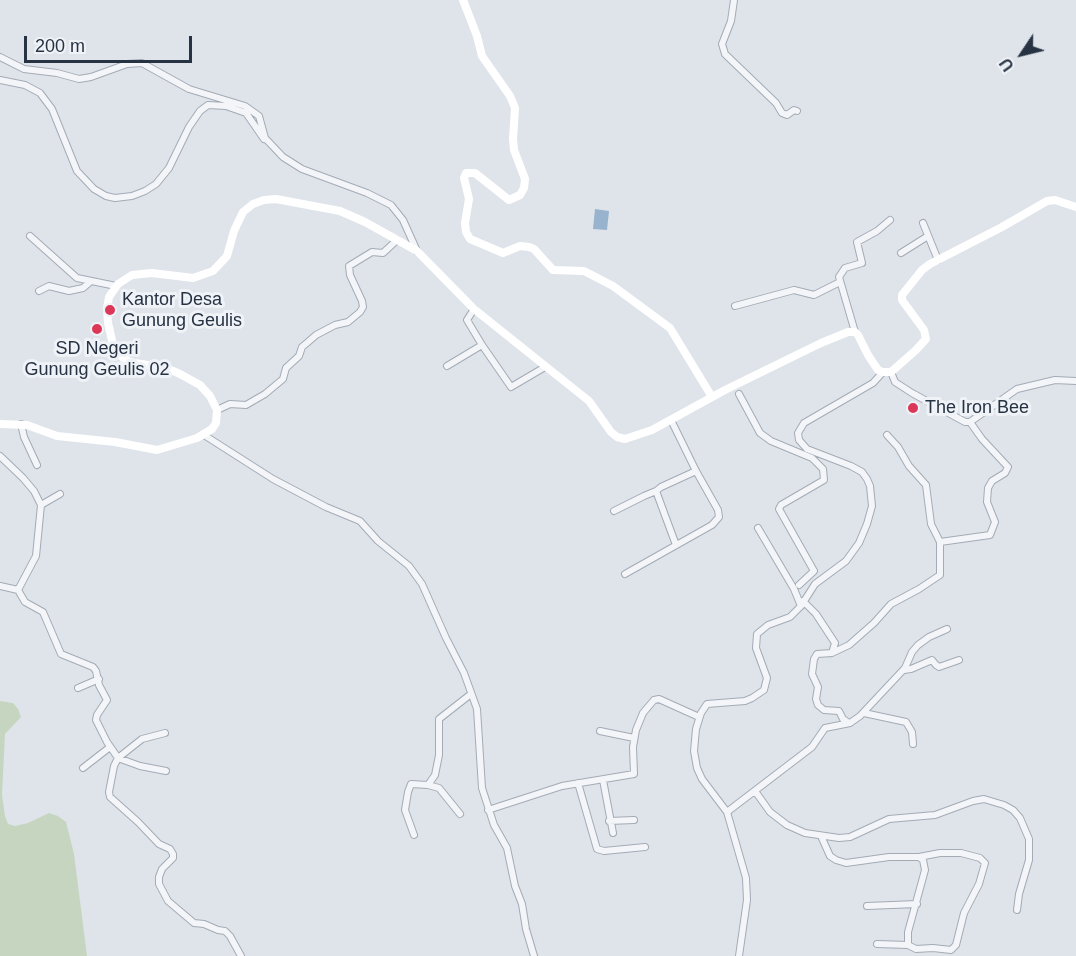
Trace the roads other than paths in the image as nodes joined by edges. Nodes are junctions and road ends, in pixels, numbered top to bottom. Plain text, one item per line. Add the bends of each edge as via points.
1 (463, 0) edge
2 (734, 0) edge
3 (0, 57) edge
4 (0, 80) edge
5 (797, 111) dead end
6 (269, 144) junction
7 (1076, 207) edge
8 (890, 220) dead end
9 (923, 223) dead end
10 (30, 236) dead end
11 (928, 236) junction
12 (397, 240) junction
13 (417, 251) junction
14 (901, 253) dead end
15 (938, 260) junction
16 (90, 282) junction
17 (840, 282) junction
18 (116, 286) junction
19 (39, 291) dead end
20 (735, 306) dead end
21 (474, 309) junction
22 (855, 332) junction
23 (482, 345) junction
24 (447, 366) dead end
25 (545, 366) junction
26 (887, 372) junction
27 (1076, 381) edge
28 (739, 394) dead end
29 (712, 397) junction
30 (217, 410) junction
31 (671, 420) junction
32 (969, 422) junction
33 (0, 424) edge
34 (21, 424) junction
35 (204, 435) junction
36 (887, 435) dead end
37 (802, 444) junction
38 (796, 452) junction
39 (0, 456) edge
40 (38, 465) dead end
41 (696, 471) junction
42 (656, 492) junction
43 (60, 494) dead end
44 (41, 505) junction
45 (614, 511) dead end
46 (758, 528) dead end
47 (940, 542) junction
48 (676, 545) junction
49 (625, 574) dead end
50 (799, 585) dead end
51 (0, 586) edge
52 (18, 590) junction
53 (802, 603) junction
54 (947, 630) dead end
55 (832, 653) junction
56 (959, 660) dead end
57 (904, 670) junction
58 (99, 679) junction
59 (78, 688) dead end
60 (471, 694) junction
61 (864, 712) junction
62 (699, 717) junction
63 (850, 723) junction
64 (600, 731) dead end
65 (165, 733) dead end
66 (634, 738) junction
67 (913, 744) dead end
68 (110, 747) junction
69 (118, 758) junction
70 (83, 768) dead end
71 (166, 771) dead end
72 (603, 780) junction
73 (578, 783) junction
74 (428, 785) junction
75 (755, 791) junction
76 (488, 810) junction
77 (727, 812) junction
78 (460, 814) dead end
79 (634, 820) dead end
80 (609, 821) junction
81 (613, 833) dead end
82 (414, 835) dead end
83 (821, 836) junction
84 (645, 847) dead end
85 (919, 856) junction
86 (917, 904) junction
87 (867, 906) dead end
88 (1017, 910) dead end
89 (878, 944) dead end
90 (908, 945) junction
91 (240, 956) edge
92 (534, 956) edge
93 (739, 956) edge

1 - 29 main road via 482,56 515,108 513,139 525,183 520,195 509,200 475,172 466,173 469,199 465,223 470,239 503,252 529,247 554,270 584,270 613,286 670,328
2 - 5 street via 722,44 725,53 782,112 787,115
3 - 6 street via 24,69 79,79 142,63 189,88 251,108 259,117
4 - 6 street via 40,93 52,109 77,171 106,196 132,196 156,184 169,168 189,126 211,104 246,113
6 - 13 street via 302,169 391,205 403,220
7 - 15 main road via 1047,201
8 - 17 street via 857,242 862,263 841,271
9 - 11 street
10 - 16 street via 77,278
11 - 14 street
11 - 15 street
12 - 13 main road
12 - 18 main road via 340,210 264,200 243,212 227,256 211,273 193,278 138,273
12 - 30 street via 382,253 372,252 350,266 362,301 360,312 302,347 299,356 286,368 283,379 265,394 246,405 230,404
13 - 21 main road
15 - 26 main road via 922,270 902,296 926,339
16 - 18 street
16 - 19 street via 69,291 49,286
17 - 20 street via 814,295 794,290
17 - 22 street
18 - 30 main road via 107,313 117,354 129,362 166,368 191,379 205,390
21 - 23 street via 467,320
21 - 25 main road
22 - 26 main road via 874,365
22 - 29 main road via 837,335
23 - 24 street
23 - 25 street via 511,387
25 - 31 main road via 589,401 620,438 637,436
26 - 32 street via 912,393
26 - 37 street via 804,423 798,433
27 - 32 street via 1055,380 1017,389
28 - 38 street via 760,433
29 - 31 main road
30 - 35 main road via 216,423
31 - 41 street
32 - 47 street via 1007,464 1005,473 988,488 987,502 995,522 990,535
33 - 34 main road
34 - 35 main road via 65,438 157,450
34 - 40 street
35 - 60 street via 273,478 357,518 409,566 427,591
36 - 47 street via 926,485 931,524
37 - 38 street
37 - 53 street via 862,472 872,496 867,524 853,554 815,584
38 - 50 street via 819,463 825,476 779,509 814,572
39 - 44 street via 30,486
41 - 42 street
41 - 48 street via 720,517
42 - 45 street
42 - 48 street
43 - 44 street
44 - 52 street via 36,556
46 - 53 street
47 - 55 street via 940,575 891,604 849,645
48 - 49 street
51 - 52 street
52 - 58 street via 25,602 43,612 61,654 93,667
53 - 55 street via 816,614 834,640
53 - 62 street via 790,617 757,634 756,648 767,678 764,690 745,701 707,704
54 - 57 street via 918,645
55 - 63 street via 816,654 814,659 811,671 818,687 817,702 822,708 839,711
56 - 57 street via 939,667 932,660
57 - 61 street
58 - 59 street
58 - 68 street via 107,700 96,720
60 - 74 street via 439,719 438,768
60 - 76 street via 477,709 481,777
61 - 63 street
61 - 67 street via 906,722
62 - 66 street via 654,700
62 - 77 street via 694,751 697,768
63 - 75 street via 825,728 812,747
64 - 66 street
65 - 69 street via 142,739
66 - 72 street via 634,774
68 - 69 street
68 - 70 street
69 - 71 street
69 - 91 street via 110,797 173,854 159,877 168,901 194,923 225,931
72 - 73 street
72 - 80 street
73 - 76 street
73 - 84 street via 597,849
74 - 78 street via 441,790
74 - 82 street via 411,784 405,800
75 - 77 street
75 - 83 street via 770,812 787,825
76 - 92 street via 507,848
77 - 93 street via 746,878
79 - 80 street
80 - 81 street
83 - 85 street via 830,856 846,863
83 - 88 street via 848,838 889,819 935,815 979,799 1000,803 1020,818 1029,839 1029,860
85 - 86 street via 926,867
85 - 90 street via 961,853 980,858 986,866 963,913 954,948 916,950
86 - 87 street
86 - 90 street
89 - 90 street

